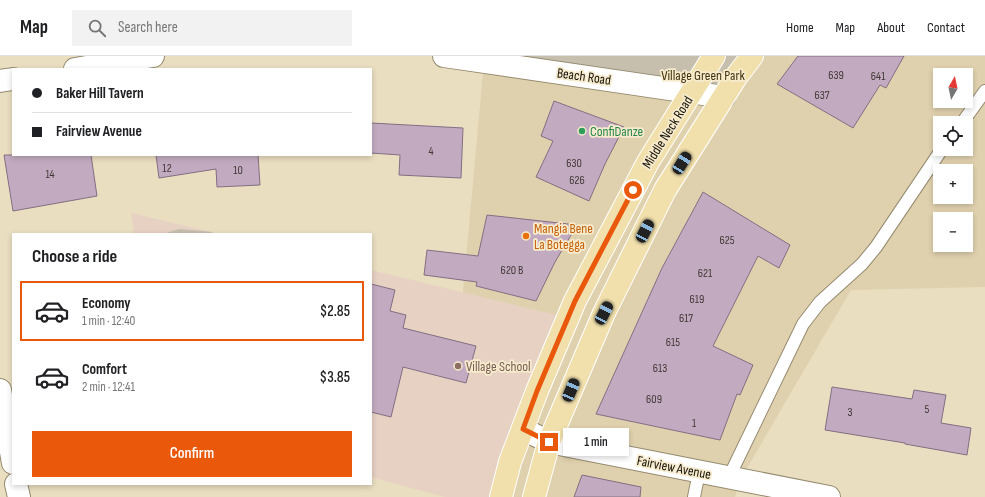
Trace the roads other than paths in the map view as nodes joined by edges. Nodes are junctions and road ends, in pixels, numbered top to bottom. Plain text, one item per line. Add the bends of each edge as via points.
1 (153, 56) edge
2 (444, 56) edge
3 (714, 56) edge
4 (752, 56) edge
5 (81, 68) edge
6 (12, 79) edge
7 (0, 81) edge
8 (985, 91) edge
9 (692, 92) junction
10 (724, 97) junction
11 (967, 116) edge
12 (937, 156) edge
13 (0, 390) edge
14 (523, 429) junction
15 (549, 442) junction
16 (12, 457) edge
17 (699, 472) junction
18 (729, 477) junction
19 (16, 485) edge
20 (18, 497) edge
21 (501, 497) edge
22 (534, 497) edge
23 (694, 497) edge
24 (829, 497) edge

1 - 5 street
2 - 9 street, Beach Road
3 - 9 main road, Middle Neck Road
4 - 10 main road
6 - 7 street
8 - 11 lane
9 - 10 street, Beach Road
9 - 14 main road, Middle Neck Road via 648,162 575,301
10 - 15 main road via 662,197 604,313
12 - 18 lane via 862,264 820,302 803,324
13 - 16 street
14 - 15 street, Fairview Avenue
14 - 21 main road, Middle Neck Road via 510,462
15 - 17 street, Fairview Avenue
15 - 22 main road
17 - 18 street, Fairview Avenue
17 - 23 lane
18 - 24 street, Fairview Avenue
19 - 20 street

